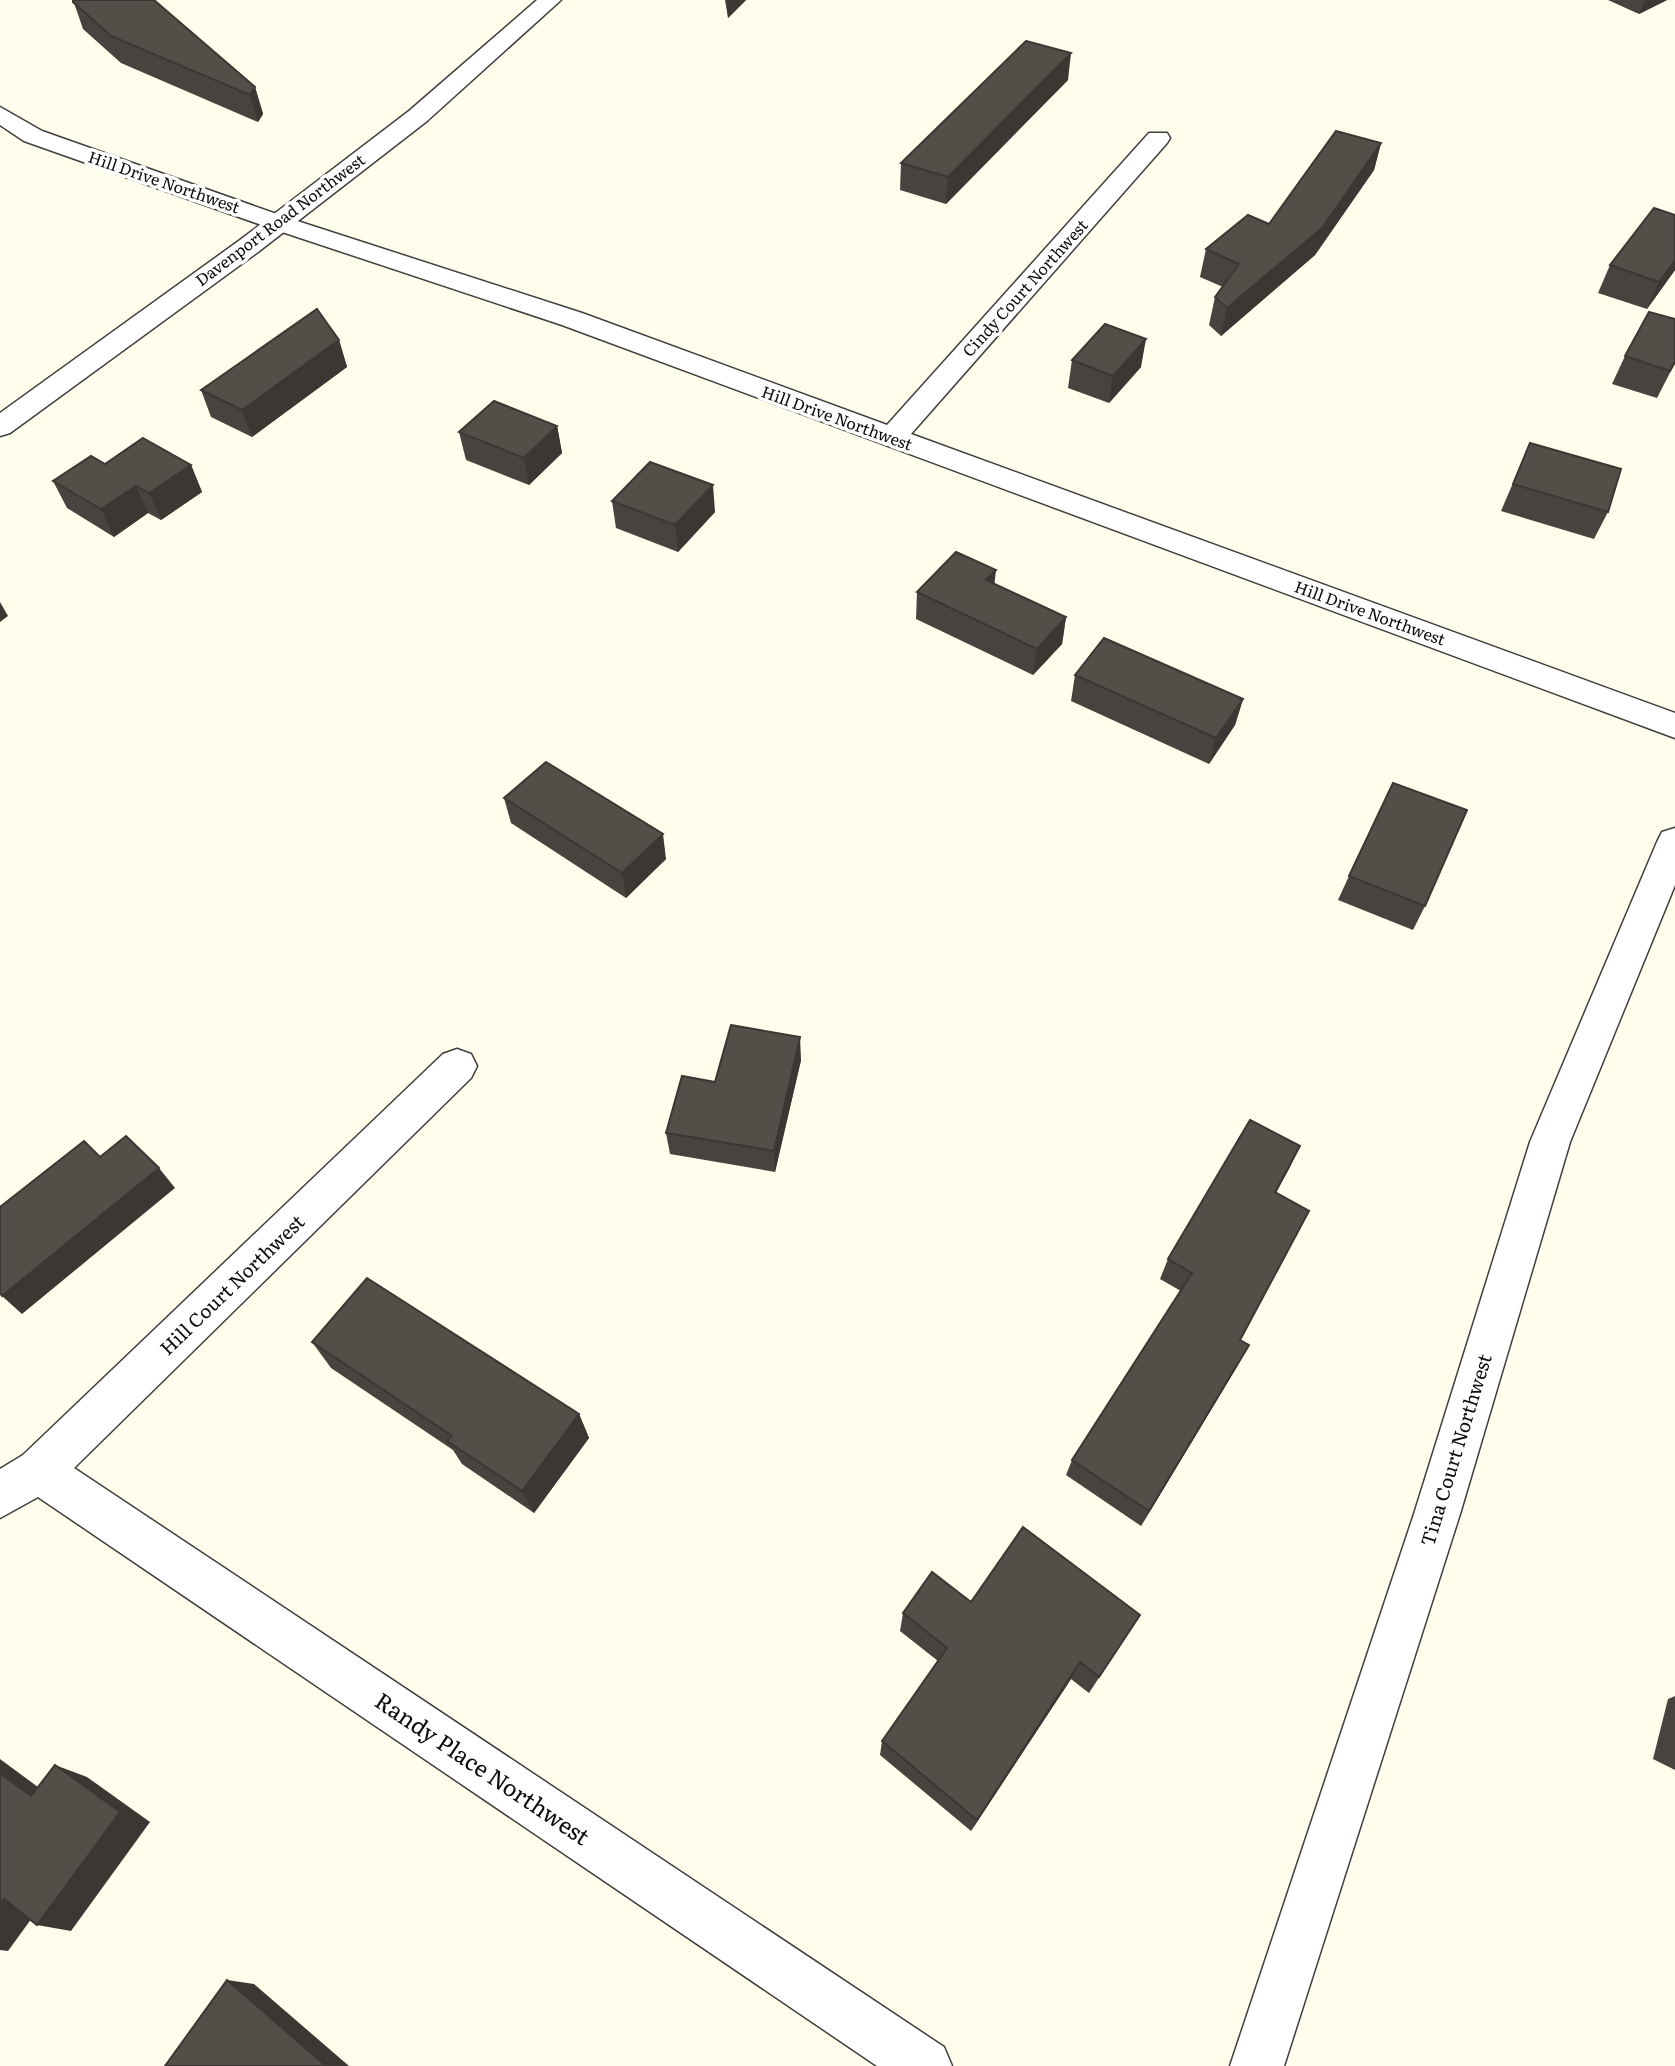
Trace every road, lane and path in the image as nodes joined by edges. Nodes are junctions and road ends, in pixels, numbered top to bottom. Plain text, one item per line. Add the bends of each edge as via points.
1 (550, 0) edge
2 (0, 114) edge
3 (1158, 138) dead end
4 (279, 223) junction
5 (0, 427) edge
6 (891, 438) junction
7 (1675, 726) edge
8 (1675, 842) edge
9 (457, 1066) dead end
10 (20, 1483) edge
11 (925, 2066) edge
12 (1257, 2066) edge

1 - 4 street, Davenport Road Northwest via 418,116
2 - 4 street, Hill Drive Northwest via 33,136
3 - 6 street, Cindy Court Northwest
4 - 5 street, Davenport Road Northwest
4 - 6 street, Hill Drive Northwest via 572,319
6 - 7 street, Hill Drive Northwest
8 - 12 street, Tina Court Northwest via 1550,1142 1437,1514
9 - 10 street, Hill Court Northwest
10 - 11 street, Randy Place Northwest

